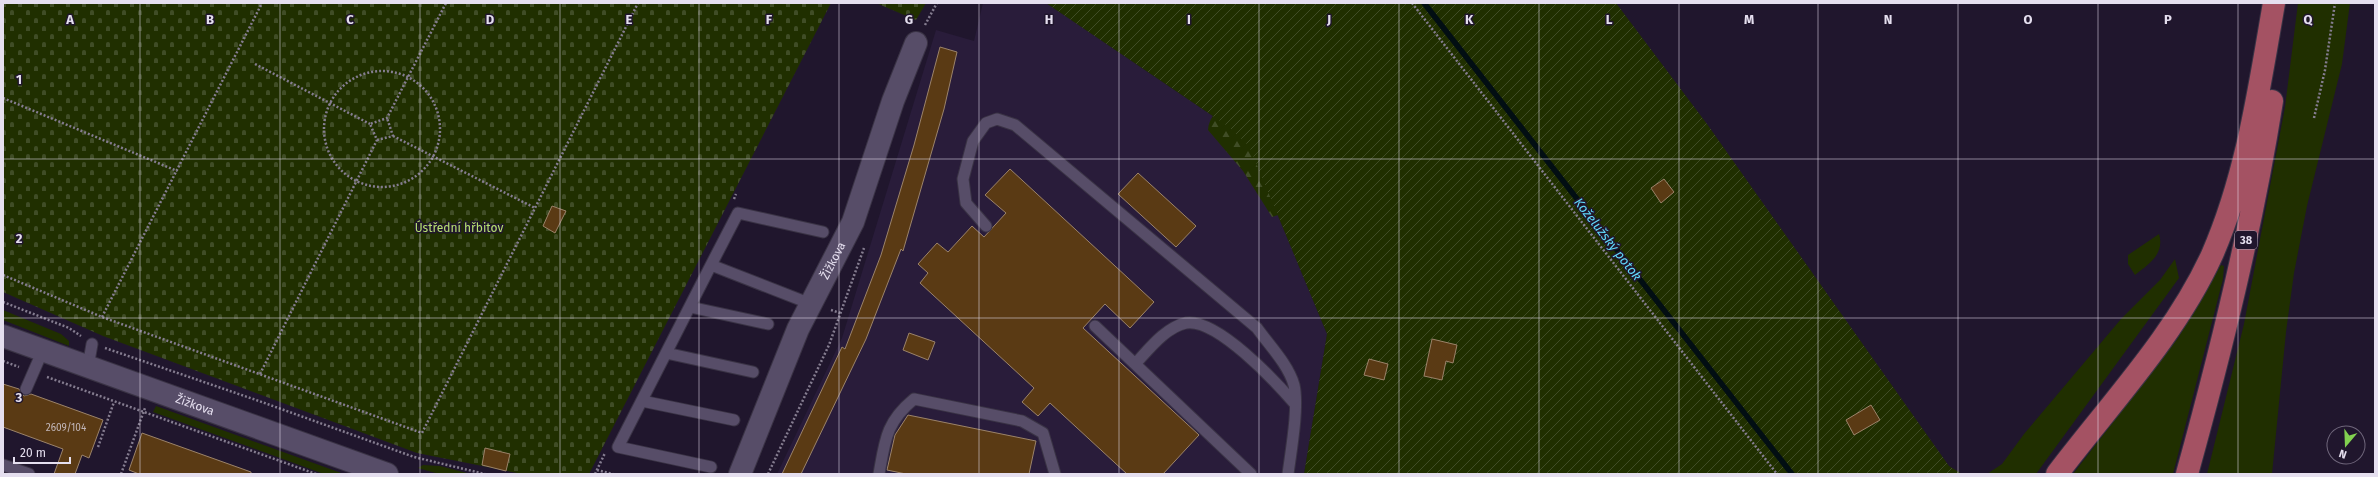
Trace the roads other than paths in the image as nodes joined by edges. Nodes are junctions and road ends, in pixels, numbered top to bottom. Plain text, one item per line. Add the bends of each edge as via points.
1 (2274, 3) edge
2 (2287, 3) edge
3 (916, 43) road end
4 (986, 226) dead end
5 (823, 232) dead end
6 (711, 265) junction
7 (811, 304) junction
8 (690, 307) junction
9 (768, 324) dead end
10 (1095, 326) dead end
11 (3, 336) edge
12 (92, 344) road end
13 (43, 350) junction
14 (666, 352) junction
15 (1136, 363) junction
16 (88, 367) junction
17 (753, 372) dead end
18 (26, 389) dead end
19 (642, 401) junction
20 (1295, 404) junction
21 (734, 420) dead end
22 (3, 465) edge
23 (711, 467) dead end
24 (29, 474) edge
25 (385, 474) edge
26 (740, 474) edge
27 (879, 474) edge
28 (1055, 474) edge
29 (1251, 474) edge
30 (1288, 474) edge
31 (2056, 474) edge
32 (2187, 474) edge

1 - 31 main road via 2247,150 2229,211 2211,255 2167,330
2 - 32 main road, 38 via 2250,225 2219,360
3 - 7 street, Žižkova via 853,222
4 - 20 lane via 966,203 963,179 969,153 979,130 986,123 996,119 1015,125 1257,328 1282,361 1294,385
5 - 6 lane via 738,213
6 - 7 lane
6 - 8 lane
7 - 26 street, Žižkova via 798,329
8 - 9 lane
8 - 14 lane
10 - 15 lane
11 - 13 street, Žižkova
12 - 16 lane
13 - 16 street, Žižkova
13 - 18 lane
14 - 17 lane
14 - 19 lane
15 - 20 lane via 1169,332 1186,323 1203,325 1220,334 1276,382
15 - 29 lane
16 - 25 street, Žižkova
19 - 21 lane
19 - 23 lane via 618,447
20 - 30 lane
22 - 24 lane
27 - 28 lane via 886,436 898,412 914,399 1022,421 1043,433

